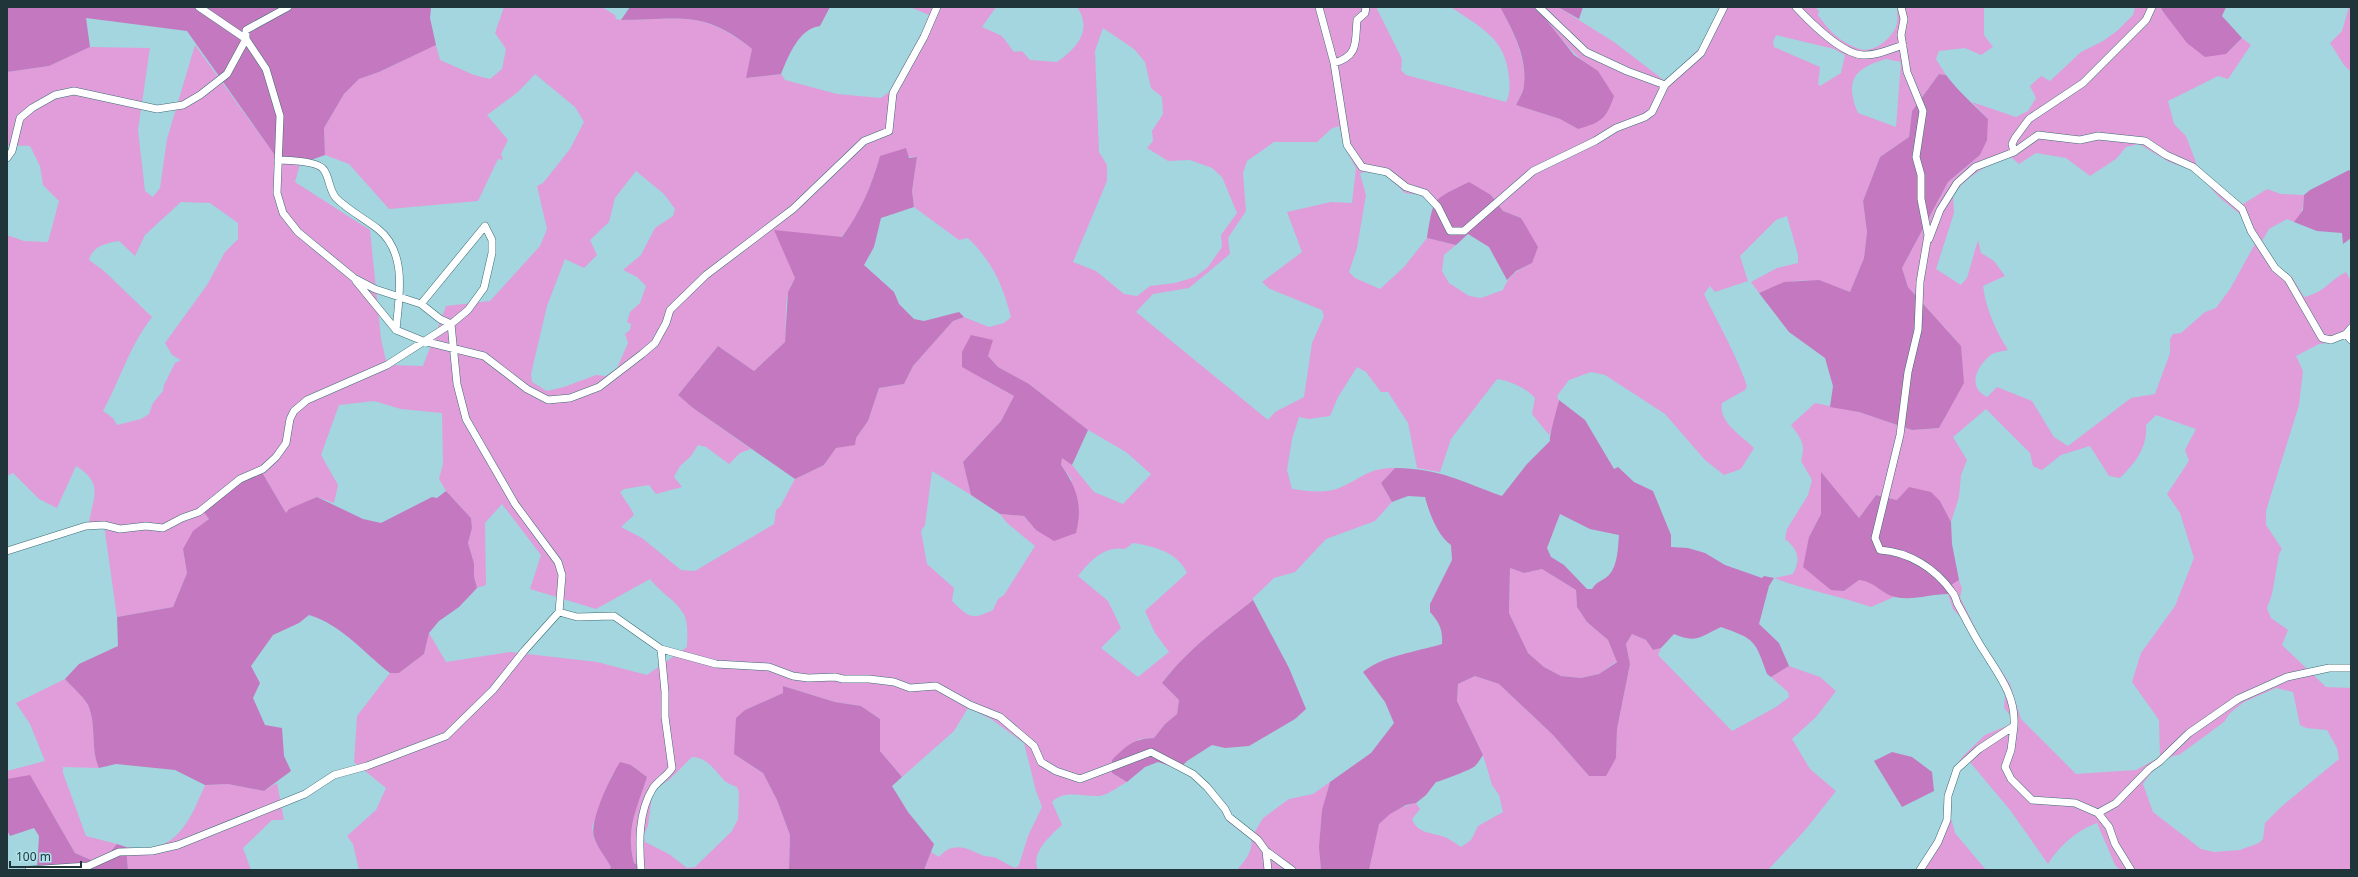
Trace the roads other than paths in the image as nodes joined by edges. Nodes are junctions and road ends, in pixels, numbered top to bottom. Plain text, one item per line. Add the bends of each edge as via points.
1 (199, 7) edge
2 (288, 7) edge
3 (936, 7) edge
4 (1320, 7) edge
5 (1366, 7) edge
6 (1539, 7) edge
7 (1724, 7) edge
8 (1796, 7) edge
9 (1901, 7) edge
10 (2152, 7) edge
11 (246, 39) junction
12 (1903, 45) junction
13 (1334, 63) junction
14 (1665, 85) junction
15 (2014, 152) junction
16 (7, 158) edge
17 (278, 160) junction
18 (1926, 246) junction
19 (354, 278) junction
20 (398, 298) junction
21 (421, 304) junction
22 (451, 324) junction
23 (2351, 328) edge
24 (396, 330) junction
25 (2346, 334) junction
26 (2351, 340) edge
27 (423, 341) junction
28 (454, 347) junction
29 (7, 551) edge
30 (560, 612) junction
31 (661, 649) junction
32 (2351, 668) edge
33 (2014, 726) junction
34 (2098, 813) junction
35 (1266, 851) junction
36 (29, 870) edge
37 (641, 870) edge
38 (1268, 870) edge
39 (1292, 870) edge
40 (1920, 870) edge
41 (2131, 870) edge

1 - 11 street
2 - 11 street via 246,30
3 - 28 street via 924,37 892,93 889,131 864,142 793,209 706,275 670,310 666,323 654,342 599,388 570,398 548,400 527,389 484,356
4 - 13 street
5 - 13 street via 1366,13 1357,20 1354,50 1347,59
6 - 14 street via 1586,52
7 - 14 street via 1701,53
8 - 12 street via 1813,25 1836,43 1863,55
9 - 12 street via 1904,19 1901,35
10 - 15 street via 2146,20 2083,83 2029,119 2012,144
11 - 16 street via 227,74 183,105 157,109 74,91 55,95 20,118 12,151
11 - 17 street via 266,69 277,104 280,116
12 - 18 street via 1907,72 1923,111 1916,157 1921,175 1921,199 1928,235
13 - 14 street via 1347,145 1362,167 1387,172 1406,187 1425,193 1438,207 1450,231 1464,231 1533,172 1616,128 1645,117 1652,112
15 - 18 street via 1975,167 1957,183 1940,210
15 - 25 street via 2038,135 2080,140 2098,136 2145,141 2166,155 2193,167 2242,209 2251,231 2275,268 2288,279 2322,338 2331,340
17 - 19 street via 276,193 283,213 298,232
17 - 20 street via 320,166 336,198 380,231 395,252 400,282
18 - 33 street via 1920,282 1918,330 1908,372 1900,436 1875,538 1880,550 1897,551 1914,558 1934,572 1953,592 1983,650 2001,674 2015,714
19 - 20 street
19 - 24 street
20 - 21 street
20 - 24 street
21 - 22 street
21 - 22 street via 484,226 492,240 492,253 484,288 468,310
22 - 27 street
22 - 28 street
23 - 25 street
24 - 27 street
25 - 26 street
27 - 28 street
27 - 29 street via 387,365 307,400 294,411 286,443 276,457 263,470 240,479 199,512 163,528 146,526 120,529 104,525 86,526
28 - 30 street via 457,384 466,420 515,504 558,562 562,575
30 - 31 street via 577,617 614,616
30 - 36 street via 493,690 446,736 367,766 334,775 305,794 178,845 152,851 119,852 88,866
31 - 35 street via 716,664 769,668 793,676 869,679 894,682 910,688 936,686 970,705 1000,717 1034,746 1041,762 1056,771 1080,779 1151,752 1193,774 1225,809 1229,818 1258,840
31 - 37 street via 665,717 672,768 646,800 639,843
32 - 34 street via 2328,668 2287,677 2238,699 2189,734 2149,769 2116,803
33 - 34 street via 2011,750 2005,767 2026,797 2032,800 2075,803
33 - 40 street via 1979,749 1957,769 1948,796 1947,820 1938,842
34 - 41 street via 2109,827 2115,844
35 - 38 street
35 - 39 street

